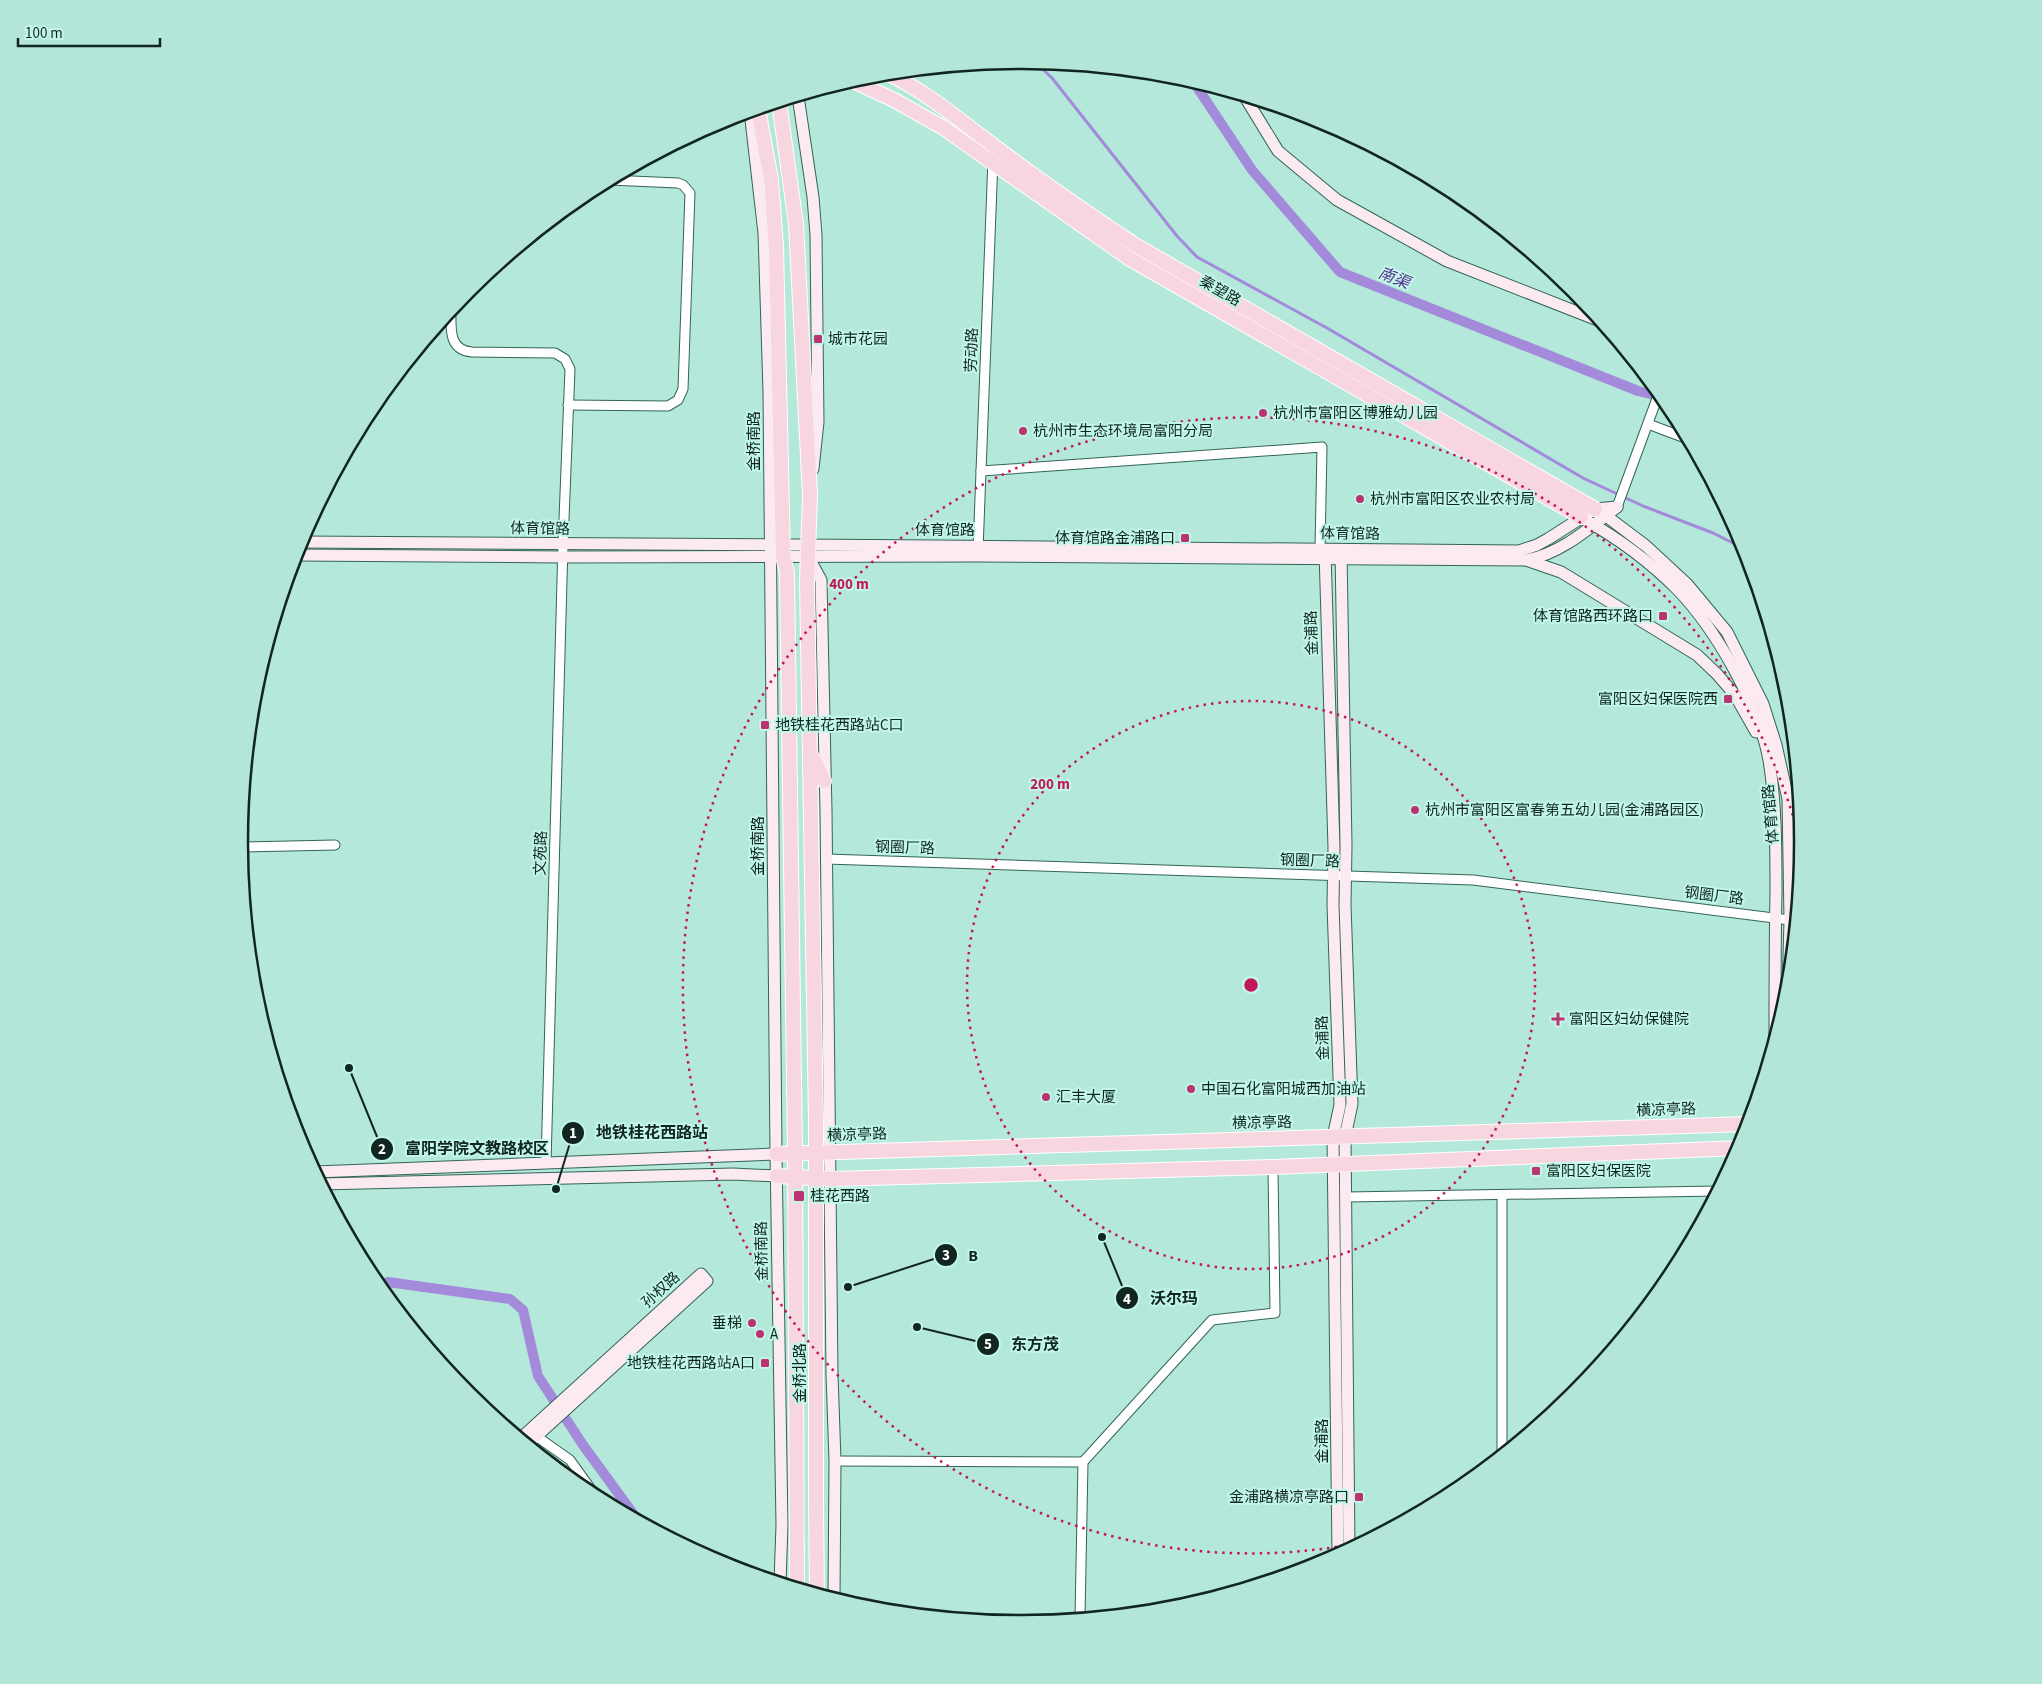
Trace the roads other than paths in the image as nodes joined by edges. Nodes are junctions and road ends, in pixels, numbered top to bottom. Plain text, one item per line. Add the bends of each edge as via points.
1 (898, 79) edge
2 (863, 86) edge
3 (799, 102) edge
4 (1249, 104) edge
5 (780, 108) edge
6 (759, 115) edge
7 (751, 118) edge
8 (993, 146) junction
9 (992, 163) junction
10 (620, 180) edge
11 (1587, 316) edge
12 (451, 320) edge
13 (1656, 401) edge
14 (568, 405) junction
15 (1648, 424) junction
16 (1678, 435) edge
17 (981, 471) junction
18 (810, 496) junction
19 (1618, 505) joint
20 (1600, 512) junction
21 (1587, 521) junction
22 (309, 542) edge
23 (563, 544) junction
24 (808, 550) junction
25 (777, 551) junction
26 (978, 551) junction
27 (1519, 551) junction
28 (1323, 552) junction
29 (1341, 554) junction
30 (304, 555) edge
31 (563, 557) junction
32 (1527, 560) junction
33 (810, 755) junction
34 (1768, 758) junction
35 (824, 781) junction
36 (789, 810) junction
37 (774, 834) junction
38 (335, 845) dead end
39 (248, 847) edge
40 (826, 859) junction
41 (1333, 876) junction
42 (1346, 876) junction
43 (1776, 918) junction
44 (1790, 920) junction
45 (1790, 924) edge
46 (1774, 1013) edge
47 (1740, 1124) edge
48 (1339, 1137) junction
49 (1730, 1148) edge
50 (822, 1152) junction
51 (795, 1153) junction
52 (776, 1154) junction
53 (546, 1163) junction
54 (1340, 1164) junction
55 (1273, 1167) junction
56 (322, 1172) edge
57 (777, 1176) junction
58 (794, 1177) junction
59 (815, 1178) junction
60 (830, 1179) junction
61 (327, 1184) edge
62 (1711, 1191) edge
63 (1502, 1195) junction
64 (1347, 1197) junction
65 (568, 1401) junction
66 (543, 1425) junction
67 (526, 1435) edge
68 (532, 1440) edge
69 (1502, 1447) edge
70 (834, 1461) junction
71 (1083, 1462) junction
72 (585, 1481) edge
73 (796, 1498) junction
74 (782, 1524) junction
75 (1349, 1542) edge
76 (1338, 1547) edge
77 (780, 1577) edge
78 (797, 1582) edge
79 (818, 1588) edge
80 (834, 1592) edge
81 (1080, 1613) edge

1 - 8 main road, 秦望路 via 927,95
2 - 9 main road, 秦望路 via 942,127
3 - 18 main road via 814,197 816,235 818,422
4 - 11 main road via 1278,151 1337,200 1447,261
5 - 18 main road via 796,224
6 - 25 main road, 金桥南路 via 770,180 776,246
7 - 25 main road, 金桥南路 via 764,233
8 - 9 street, 劳动路
8 - 20 main road, 秦望路 via 1136,245
9 - 17 street, 劳动路
9 - 21 main road, 秦望路 via 1130,259
10 - 14 street via 678,183 690,193 683,389 678,400 668,406
12 - 14 street, 文苑路 via 453,342 461,350 555,353 565,359 570,369
13 - 15 street
14 - 23 street, 文苑路
15 - 16 street
15 - 19 street
17 - 26 street, 劳动路
17 - 28 street via 1322,447
18 - 24 main road
19 - 20 main road
20 - 21 main road, 体育馆路
20 - 44 main road, 体育馆路 via 1646,546 1687,584 1727,632 1763,704 1788,799
21 - 27 main road, 体育馆路
21 - 32 main road, 体育馆路 via 1556,550
21 - 34 main road, 体育馆路 via 1636,554 1676,588 1699,614 1740,678 1759,723
22 - 23 main road, 体育馆路
23 - 25 main road, 体育馆路
23 - 31 street, 文苑路
24 - 25 main road, 体育馆路
24 - 26 main road, 体育馆路
24 - 33 main road
24 - 35 main road via 822,580
25 - 31 main road, 体育馆路
25 - 36 main road, 金桥南路 via 787,572
25 - 37 main road, 金桥南路
26 - 28 main road, 体育馆路
27 - 29 main road, 体育馆路
27 - 32 main road
28 - 29 main road, 体育馆路
28 - 41 main road, 金浦路
29 - 32 main road, 体育馆路
29 - 42 main road, 金浦路
30 - 31 main road, 体育馆路
31 - 53 street, 文苑路
32 - 34 main road, 体育馆路 via 1561,572 1697,655 1735,695
33 - 35 main road
33 - 50 main road
34 - 43 main road, 体育馆路 via 1774,800
35 - 40 main road
36 - 37 main road
36 - 51 main road, 金桥南路
37 - 52 main road, 金桥南路
38 - 39 street
40 - 41 street, 钢圈厂路
40 - 50 main road
41 - 42 street, 钢圈厂路
41 - 48 main road, 金浦路
42 - 43 street, 钢圈厂路 via 1473,880
42 - 48 main road, 金浦路 via 1352,1104
43 - 44 street, 钢圈厂路
43 - 46 main road, 体育馆路
44 - 45 main road, 体育馆路
47 - 48 main road, 横凉亭路
48 - 50 main road, 横凉亭路
48 - 54 main road, 金浦路
49 - 54 main road
50 - 51 main road, 横凉亭路
50 - 59 main road, 金桥北路
50 - 60 main road
51 - 52 main road, 横凉亭路
51 - 58 main road, 金桥北路
52 - 53 main road
52 - 57 main road, 金桥南路
53 - 56 main road
54 - 55 main road
54 - 64 main road, 金浦路
54 - 76 main road, 金浦路
55 - 60 main road
55 - 71 street via 1275,1313 1212,1320
57 - 58 main road
57 - 61 main road via 733,1174
57 - 74 main road, 金桥南路
58 - 59 main road
58 - 73 main road, 金桥北路
59 - 60 main road
59 - 79 main road, 金桥北路
60 - 70 main road
62 - 63 street
63 - 64 street
63 - 69 street
64 - 75 main road, 金浦路
65 - 65 main road, 孙权路 via 707,1281 701,1274
65 - 66 main road, 孙权路
66 - 67 main road, 孙权路
66 - 68 main road, 孙权路
68 - 72 street via 570,1460
70 - 71 street
70 - 80 main road
71 - 81 street
73 - 74 main road
73 - 78 main road, 金桥北路
74 - 77 main road, 金桥南路

